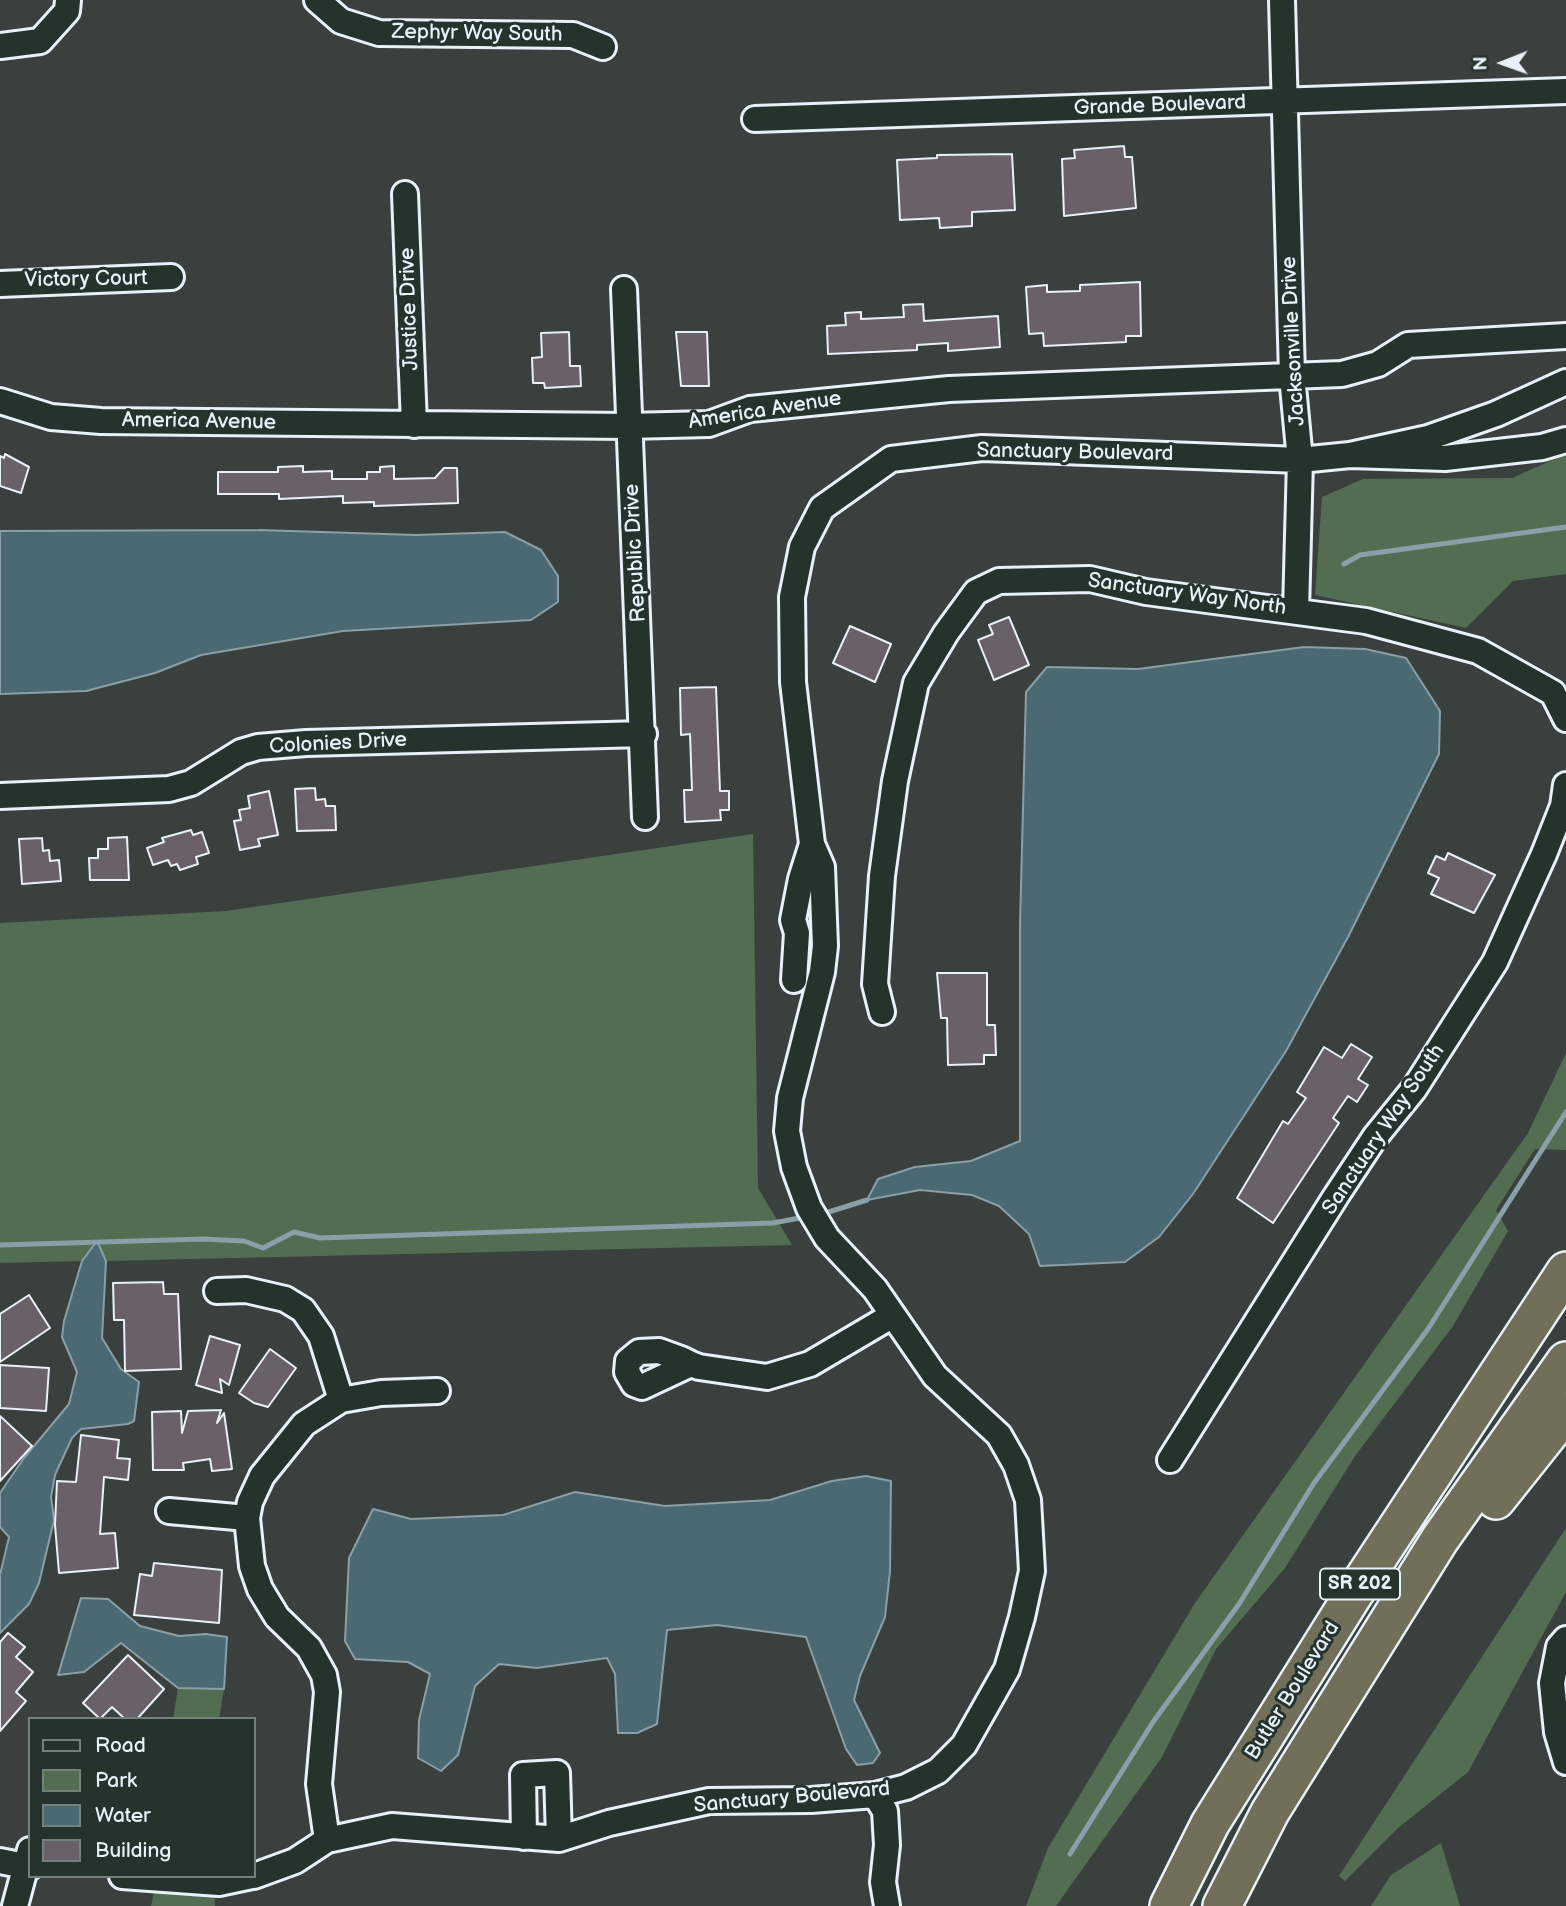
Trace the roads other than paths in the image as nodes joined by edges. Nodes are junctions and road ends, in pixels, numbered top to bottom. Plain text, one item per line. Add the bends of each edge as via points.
1 (68, 0) edge
2 (317, 0) edge
3 (1282, 0) edge
4 (0, 46) edge
5 (603, 47) dead end
6 (1566, 91) edge
7 (1286, 102) junction
8 (755, 119) dead end
9 (405, 194) dead end
10 (172, 277) dead end
11 (0, 284) edge
12 (624, 289) dead end
13 (1566, 336) edge
14 (1292, 376) junction
15 (1566, 382) edge
16 (0, 401) edge
17 (414, 425) junction
18 (628, 426) junction
19 (1566, 440) edge
20 (1350, 456) junction
21 (1300, 460) junction
22 (1296, 611) junction
23 (1566, 719) edge
24 (644, 734) junction
25 (1566, 785) edge
26 (0, 796) edge
27 (645, 817) dead end
28 (812, 844) junction
29 (882, 1012) dead end
30 (810, 1014) junction
31 (1566, 1271) edge
32 (217, 1291) dead end
33 (893, 1315) junction
34 (1566, 1361) edge
35 (691, 1364) dead end
36 (437, 1391) dead end
37 (341, 1400) junction
38 (1566, 1412) edge
39 (1170, 1460) dead end
40 (169, 1511) dead end
41 (247, 1518) junction
42 (1566, 1639) edge
43 (1319, 1732) junction
44 (1566, 1762) edge
45 (875, 1795) junction
46 (524, 1837) junction
47 (559, 1839) junction
48 (327, 1840) junction
49 (0, 1861) edge
50 (28, 1861) edge
51 (28, 1864) edge
52 (256, 1875) edge
53 (142, 1878) edge
54 (243, 1878) edge
55 (15, 1906) edge
56 (887, 1906) edge
57 (1169, 1906) edge
58 (1222, 1906) edge

1 - 4 street via 66,11 40,41
2 - 5 street, Zephyr Way South via 341,21 379,33 573,35
3 - 7 street, Jacksonville Drive
6 - 7 street, Grande Boulevard
7 - 8 street, Grande Boulevard
7 - 14 street, Jacksonville Drive
9 - 17 street, Justice Drive
10 - 11 street, Victory Court
12 - 18 street, Republic Drive
13 - 14 street, America Avenue via 1408,345 1378,364 1354,371
14 - 18 street, America Avenue via 949,388 750,409 709,424
14 - 21 street, Jacksonville Drive
15 - 20 street, Sanctuary Boulevard via 1428,438
16 - 17 street, America Avenue via 51,417 101,421
17 - 18 street, America Avenue
18 - 24 street, Republic Drive
19 - 20 street, Sanctuary Boulevard via 1445,458
20 - 21 street, Sanctuary Boulevard
21 - 22 street, Jacksonville Drive
21 - 28 street, Sanctuary Boulevard via 982,448 891,459 822,508 802,547 792,597 793,682
22 - 23 street via 1366,621 1478,651 1553,693
22 - 29 street, Sanctuary Way North via 1146,592 1090,579 999,581 976,592 946,633 913,695 882,876 875,984
24 - 26 street, Colonies Drive via 258,747 241,752 191,783 169,789
24 - 27 street, Republic Drive
25 - 39 street, Sanctuary Way South via 1549,842 1495,962 1414,1089 1343,1186
28 - 30 street, Sanctuary Boulevard via 822,867 825,946
28 - 30 street, Sanctuary Boulevard via 793,919 797,933 793,980
30 - 33 street, Sanctuary Boulevard via 790,1098 787,1131 794,1167 809,1208 827,1238
31 - 57 highway, Butler Boulevard / SR 202 via 1331,1629 1210,1824
32 - 37 street via 246,1290 285,1299 303,1310 321,1336
33 - 35 street via 810,1364 767,1377
33 - 45 street, Sanctuary Boulevard via 935,1376 999,1435 1016,1465 1028,1500 1032,1571 1007,1669 964,1745 938,1772
34 - 43 highway, Butler Boulevard / SR 202 via 1440,1539
36 - 37 street
37 - 41 street via 304,1424 262,1476
38 - 43 highway
40 - 41 street
41 - 48 street via 252,1566 260,1588 277,1617 309,1648 324,1675 327,1692 319,1784
42 - 44 street via 1559,1647 1552,1683 1557,1732
43 - 58 highway, Butler Boulevard / SR 202 via 1270,1812
45 - 47 street, Sanctuary Boulevard via 709,1801
45 - 56 street via 885,1811
46 - 47 street, Sanctuary Boulevard
46 - 47 street via 523,1775 557,1773
46 - 48 street, Sanctuary Boulevard via 392,1826
48 - 52 street, Sanctuary Boulevard via 295,1861
49 - 50 street
51 - 55 street
53 - 54 street, Sanctuary Boulevard via 219,1883

